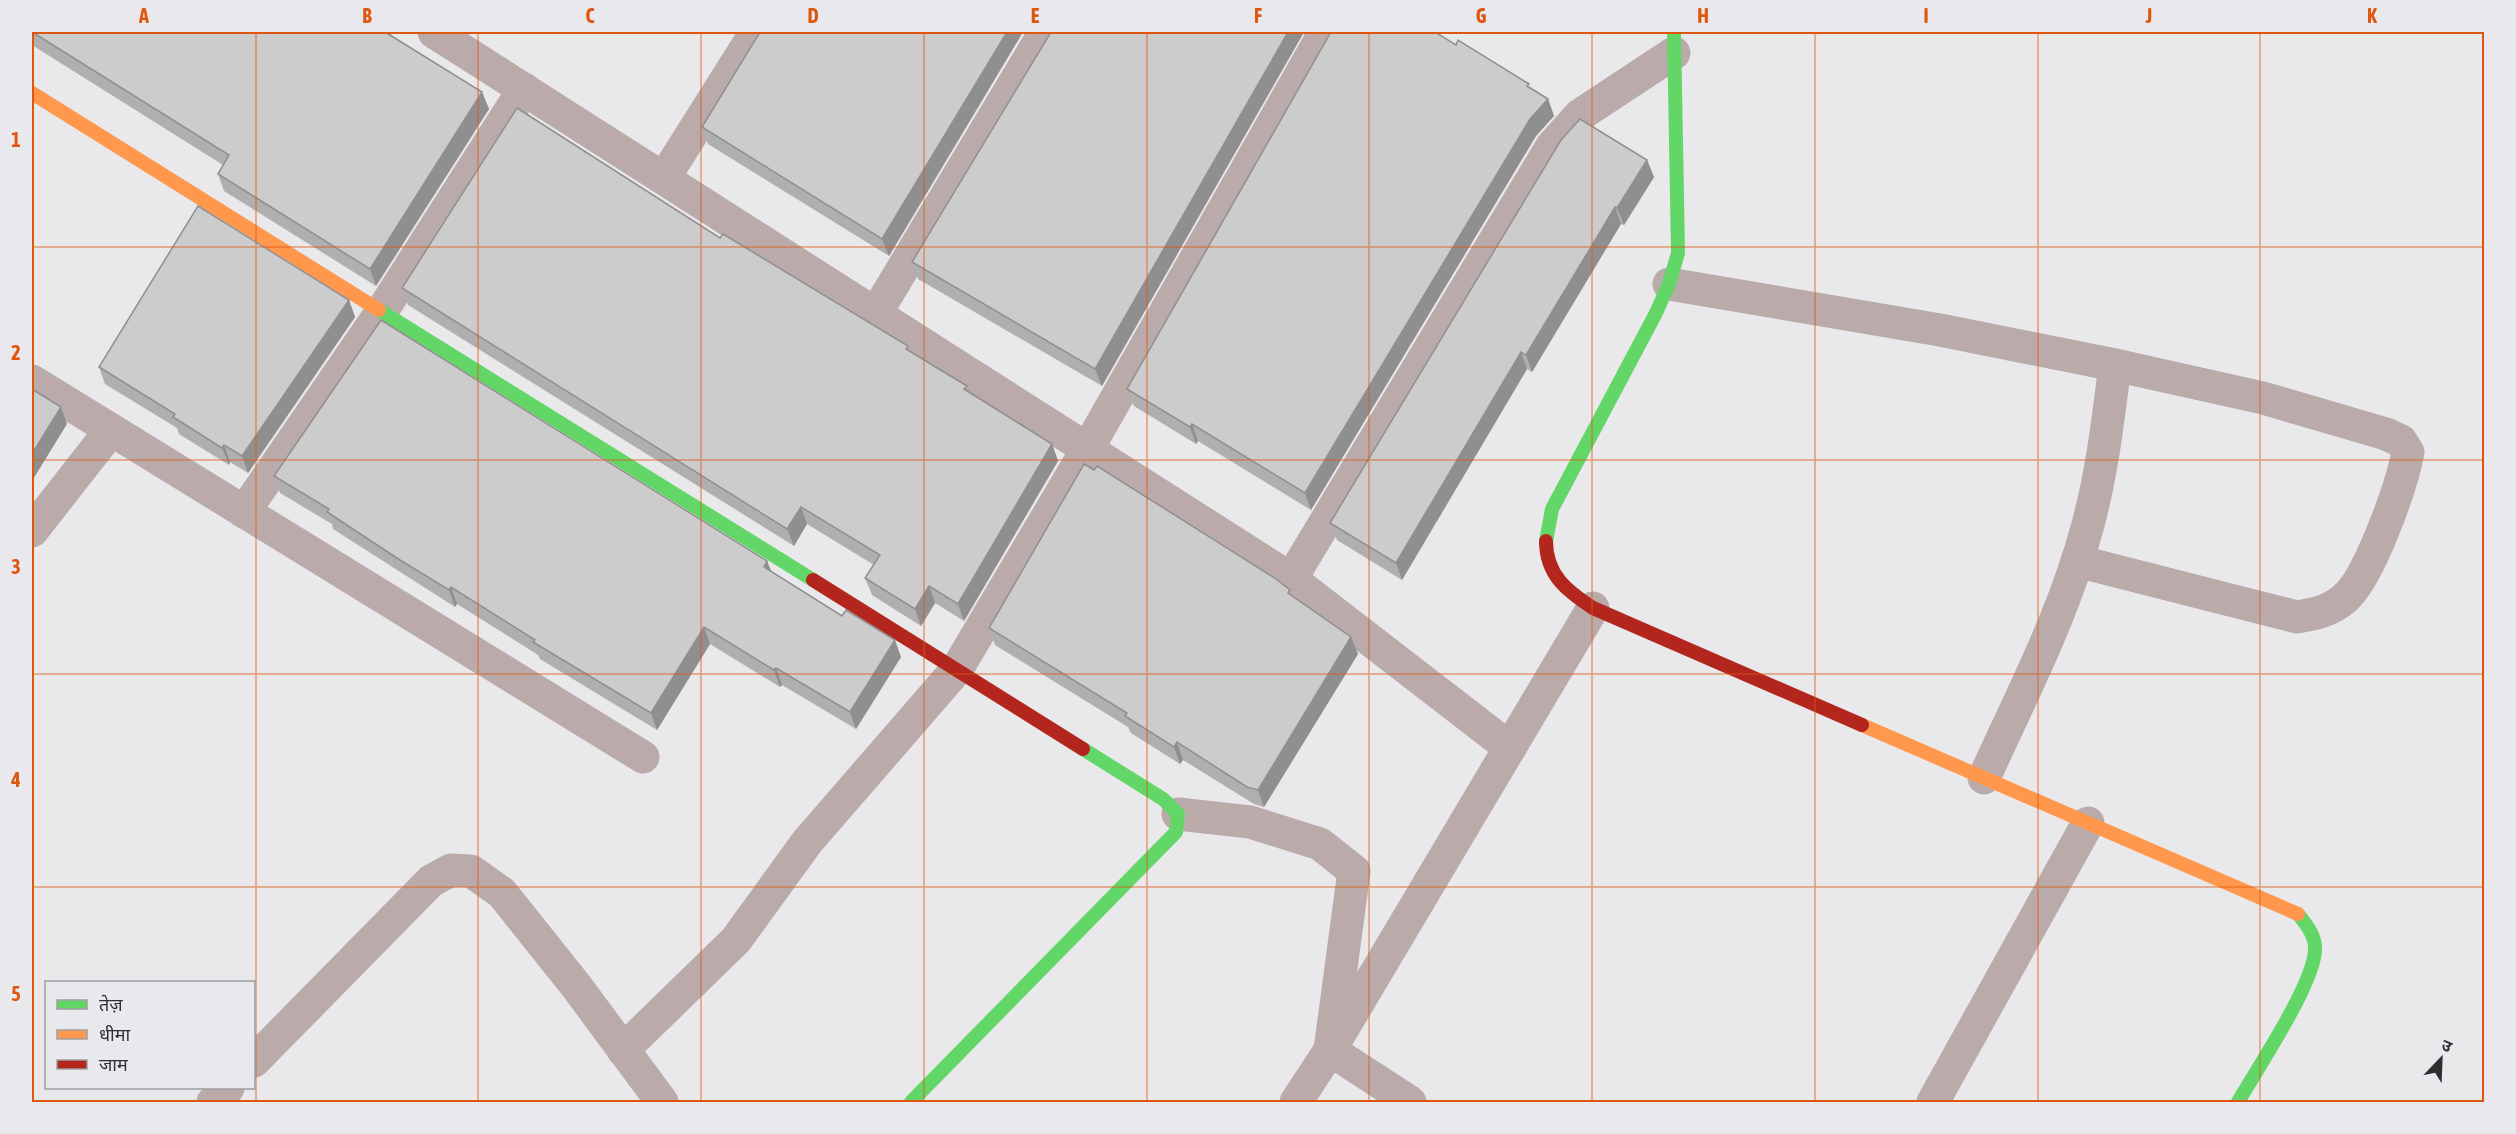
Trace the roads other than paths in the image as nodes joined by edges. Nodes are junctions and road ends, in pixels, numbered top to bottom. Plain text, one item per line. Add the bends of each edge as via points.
1 (434, 32) edge
2 (756, 32) edge
3 (1045, 32) edge
4 (1325, 32) edge
5 (1674, 42) edge
6 (524, 89) junction
7 (32, 93) edge
8 (664, 178) junction
9 (1669, 284) junction
10 (382, 311) junction
11 (876, 313) junction
12 (2115, 365) junction
13 (32, 381) edge
14 (111, 430) junction
15 (1088, 447) junction
16 (244, 512) junction
17 (32, 531) edge
18 (2077, 561) junction
19 (1291, 579) junction
20 (1593, 608) junction
21 (957, 669) junction
22 (1510, 748) junction
23 (644, 757) dead end
24 (1984, 778) junction
25 (1178, 814) junction
26 (2088, 823) junction
27 (623, 1050) junction
28 (1330, 1050) junction
29 (255, 1060) edge
30 (227, 1089) edge
31 (213, 1102) edge
32 (662, 1102) edge
33 (912, 1102) edge
34 (1296, 1102) edge
35 (1410, 1102) edge
36 (1933, 1102) edge
37 (2238, 1102) edge

1 - 6 street
2 - 8 street
3 - 11 street
4 - 15 street
5 - 9 street via 1678,253
5 - 19 street via 1580,114 1551,146
6 - 8 street
6 - 10 street
7 - 10 street
8 - 11 street
9 - 12 street via 1940,330
9 - 20 street via 1552,509 1544,539 1548,567 1569,592
10 - 16 street
10 - 21 street
11 - 15 street
12 - 18 street via 2100,473
12 - 18 street via 2263,398 2386,434 2401,441 2408,452 2358,583 2344,599 2323,613 2297,616
13 - 14 street
14 - 16 street
14 - 17 street
15 - 19 street
15 - 21 street
16 - 23 street
18 - 24 street via 2058,614
19 - 22 street
20 - 22 street
20 - 24 street
21 - 25 street via 1163,799
21 - 27 street via 807,842 736,940
22 - 28 street
24 - 26 street
25 - 28 street via 1250,822 1320,844 1354,871
25 - 33 street via 1176,832 1160,850
26 - 36 street
26 - 37 street via 2298,914 2314,933 2316,955 2309,978
27 - 29 street via 502,893 471,872 451,870 431,881
27 - 32 street
28 - 34 street
28 - 35 street
30 - 31 street

